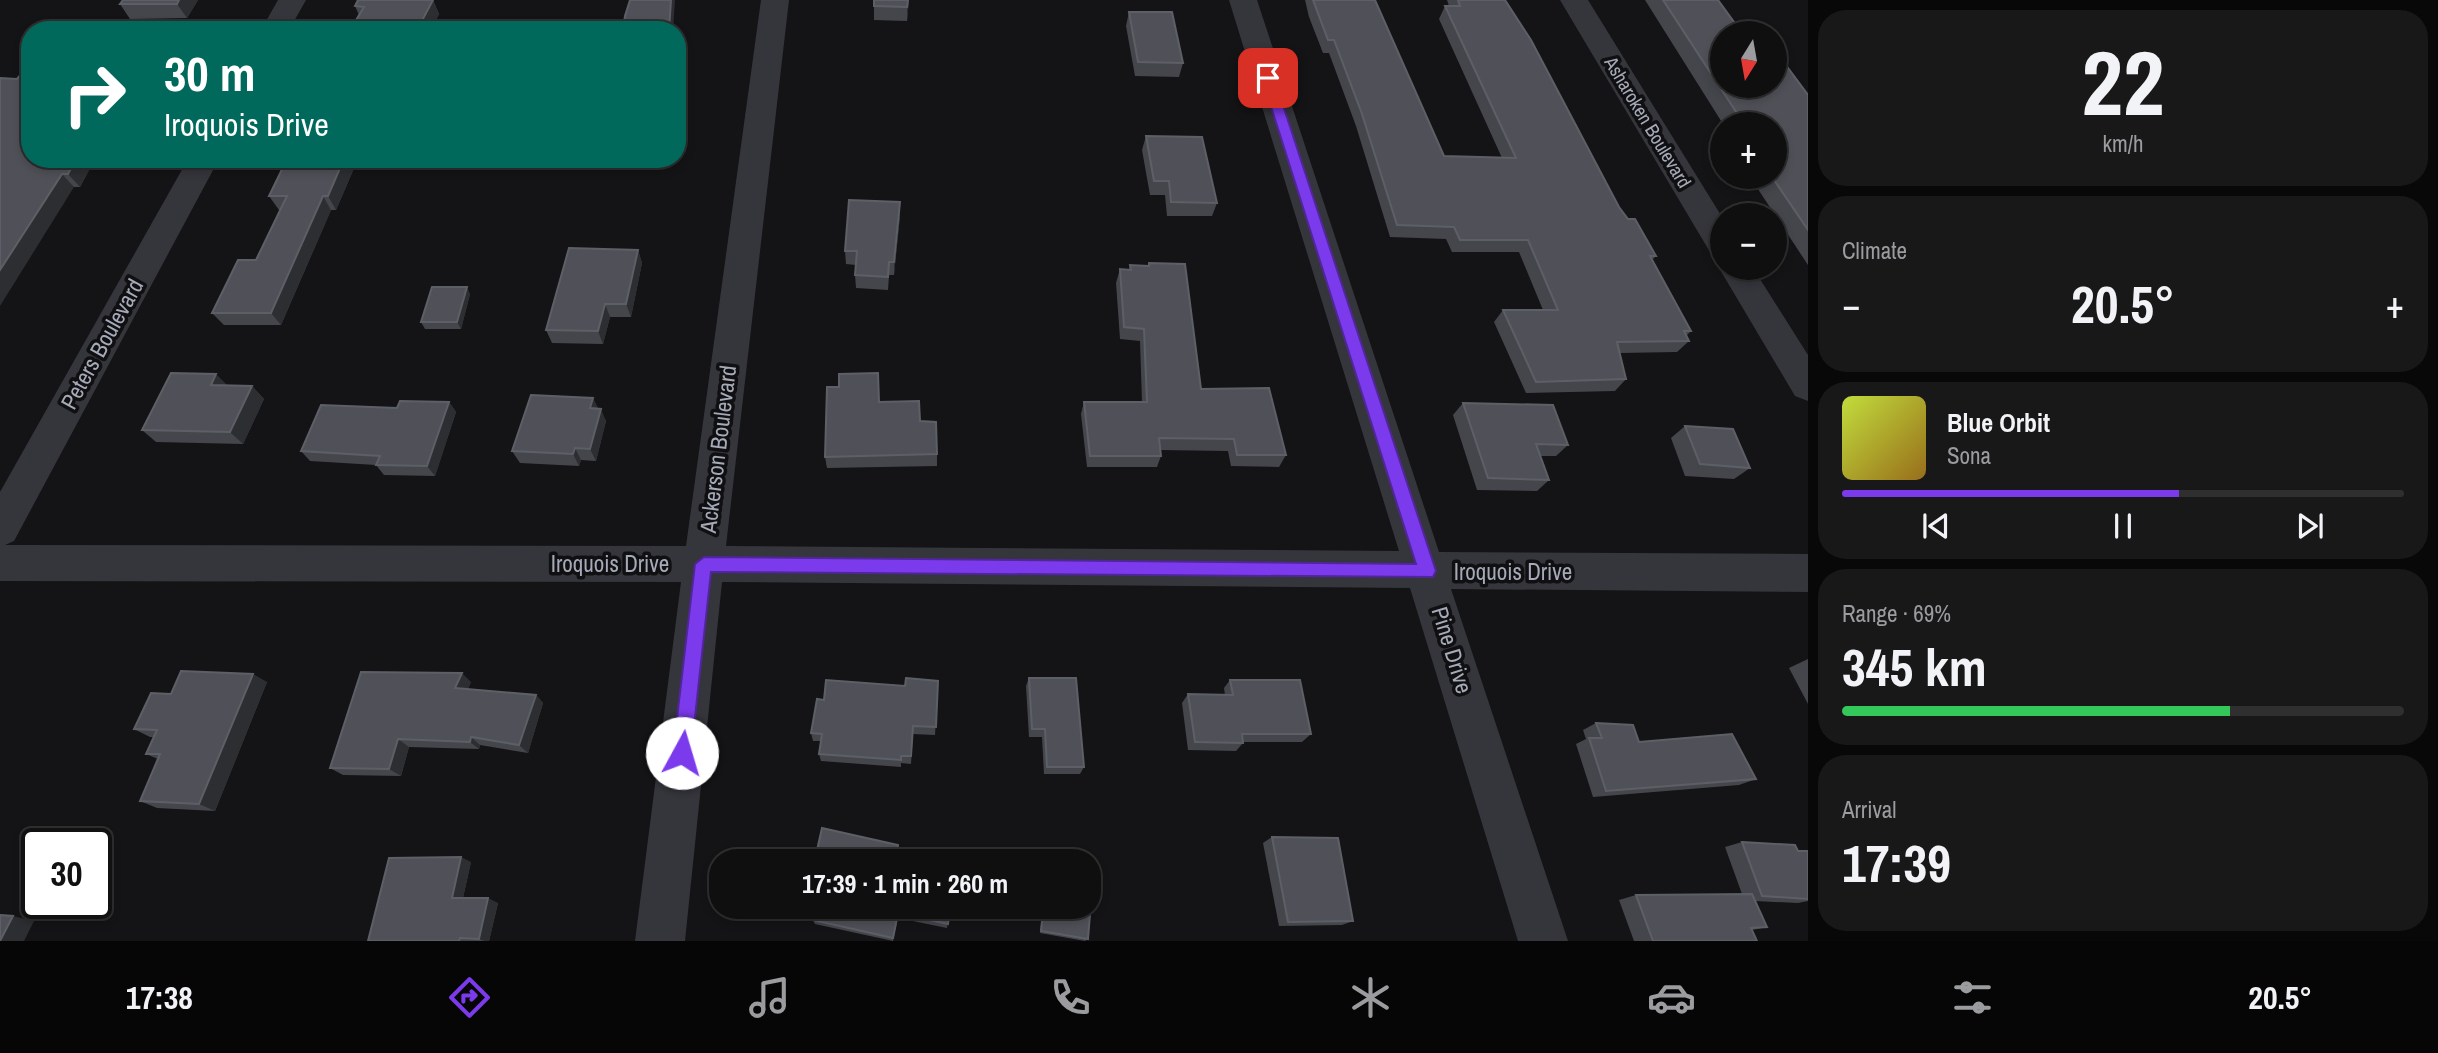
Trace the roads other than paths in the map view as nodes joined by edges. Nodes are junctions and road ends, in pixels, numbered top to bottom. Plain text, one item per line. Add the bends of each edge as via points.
1 (292, 0) edge
2 (775, 0) edge
3 (1243, 0) edge
4 (1574, 0) edge
5 (280, 21) edge
6 (199, 168) edge
7 (1710, 224) edge
8 (1743, 280) edge
9 (1808, 386) edge
10 (0, 530) edge
11 (0, 563) edge
12 (704, 564) junction
13 (1427, 571) junction
14 (1808, 573) edge
15 (660, 941) edge
16 (1543, 941) edge

1 - 5 street
2 - 12 street, Ackerson Boulevard
3 - 13 street, Pine Drive
4 - 7 street, Asharoken Boulevard
6 - 10 street, Peters Boulevard
8 - 9 street
11 - 12 street, Iroquois Drive
12 - 13 street, Iroquois Drive
12 - 15 street, Ackerson Boulevard
13 - 14 street, Iroquois Drive
13 - 16 street, Pine Drive

